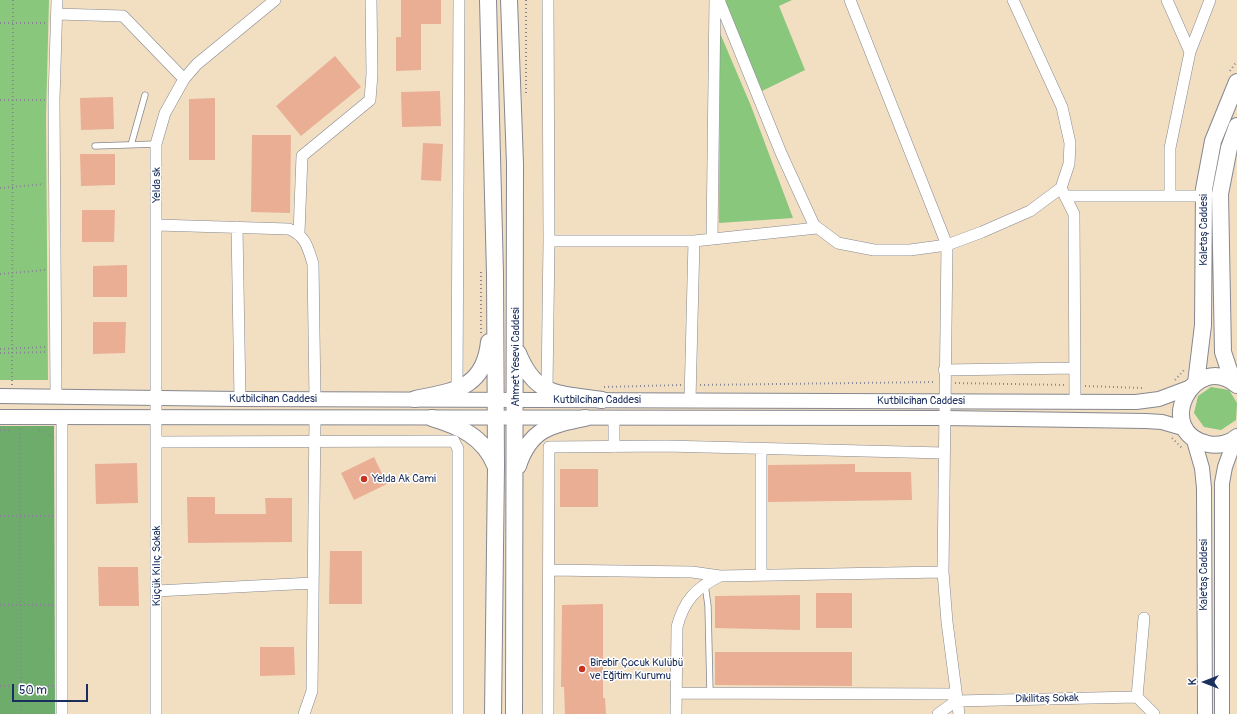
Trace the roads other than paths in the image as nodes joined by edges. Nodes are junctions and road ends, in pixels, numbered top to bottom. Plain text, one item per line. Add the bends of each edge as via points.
1 (57, 0) edge
2 (275, 0) edge
3 (371, 0) edge
4 (458, 0) edge
5 (488, 0) edge
6 (509, 0) edge
7 (548, 0) edge
8 (715, 0) edge
9 (719, 0) edge
10 (850, 0) edge
11 (1012, 0) edge
12 (1168, 0) edge
13 (1210, 0) edge
14 (53, 20) junction
15 (1190, 52) junction
16 (184, 79) junction
17 (1237, 82) edge
18 (145, 95) dead end
19 (1237, 126) edge
20 (156, 144) junction
21 (131, 145) junction
22 (95, 146) dead end
23 (1063, 192) junction
24 (1170, 196) junction
25 (1204, 196) junction
26 (157, 225) junction
27 (237, 227) junction
28 (817, 228) junction
29 (299, 233) junction
30 (712, 238) junction
31 (549, 241) junction
32 (694, 241) junction
33 (947, 246) junction
34 (495, 274) junction
35 (516, 348) junction
36 (1075, 368) junction
37 (944, 370) junction
38 (1235, 383) edge
39 (1194, 385) junction
40 (547, 389) junction
41 (457, 390) junction
42 (602, 393) junction
43 (6, 396) edge
44 (56, 396) junction
45 (156, 397) junction
46 (315, 398) junction
47 (240, 399) junction
48 (415, 399) junction
49 (495, 400) junction
50 (516, 400) junction
51 (690, 400) junction
52 (944, 401) junction
53 (1075, 401) junction
54 (0, 417) edge
55 (62, 417) junction
56 (157, 418) junction
57 (316, 418) junction
58 (432, 418) junction
59 (496, 418) junction
60 (516, 418) junction
61 (585, 418) junction
62 (614, 418) junction
63 (944, 418) junction
64 (1189, 433) junction
65 (1236, 438) edge
66 (157, 442) junction
67 (315, 442) junction
68 (614, 447) junction
69 (760, 449) junction
70 (944, 453) junction
71 (496, 466) junction
72 (515, 477) junction
73 (549, 570) junction
74 (943, 572) junction
75 (761, 575) junction
76 (720, 576) junction
77 (313, 583) junction
78 (705, 584) junction
79 (156, 591) junction
80 (1144, 618) dead end
81 (676, 693) junction
82 (710, 693) junction
83 (1137, 697) junction
84 (956, 698) junction
85 (62, 714) edge
86 (156, 714) edge
87 (304, 714) edge
88 (458, 714) edge
89 (493, 714) edge
90 (514, 714) edge
91 (548, 714) edge
92 (676, 714) edge
93 (938, 714) edge
94 (959, 714) edge
95 (1154, 714) edge
96 (1205, 714) edge
97 (1222, 714) edge

1 - 14 street
2 - 16 street, Yelda sk via 197,64
3 - 29 street via 370,100 302,156
4 - 41 street
5 - 34 main road, Ahmet Yesevi Caddesi
6 - 35 main road, Ahmet Yesevi Caddesi via 515,164
7 - 31 street
8 - 30 street
9 - 28 street via 781,153
10 - 33 street
11 - 23 street via 1062,107 1070,143
12 - 15 street
13 - 15 street
14 - 16 street via 123,16
14 - 44 street via 49,100 50,270 56,352
15 - 24 street via 1170,148
16 - 20 street, Yelda sk via 165,113
17 - 25 main road, Kaletaş Caddesi via 1213,141
18 - 21 lane
19 - 38 main road, Kaletaş Caddesi via 1229,148 1220,194 1223,352
20 - 21 lane
20 - 26 street, Yelda sk
21 - 22 lane
23 - 24 street
23 - 33 street via 1030,211
23 - 36 street via 1074,214
24 - 25 street
25 - 39 main road, Kaletaş Caddesi via 1203,325
26 - 27 street
26 - 45 street, Yelda sk
27 - 29 street via 289,229
27 - 47 street
28 - 30 street
28 - 33 street via 838,242 874,250
29 - 46 street via 314,264
30 - 32 street
31 - 32 street
31 - 40 street
32 - 51 street
33 - 37 street
34 - 41 main road via 487,356 471,382
34 - 49 main road, Ahmet Yesevi Caddesi
35 - 40 main road via 533,381
35 - 50 main road, Ahmet Yesevi Caddesi
36 - 37 street
36 - 53 street
37 - 52 street
38 - 39 main road via 1222,377 1211,377
39 - 53 street, Kutbilcihan Caddesi via 1146,401
39 - 64 main road via 1184,396 1181,407 1181,418
40 - 42 main road via 558,393
41 - 48 main road
42 - 50 street, Kutbilcihan Caddesi
42 - 51 street, Kutbilcihan Caddesi
43 - 44 street, Kutbilcihan Caddesi
44 - 45 street, Kutbilcihan Caddesi
45 - 47 street, Kutbilcihan Caddesi
45 - 56 street, Yelda sk
46 - 47 street, Kutbilcihan Caddesi
46 - 48 street, Kutbilcihan Caddesi
48 - 49 street, Kutbilcihan Caddesi
49 - 50 street, Kutbilcihan Caddesi
49 - 59 main road, Ahmet Yesevi Caddesi
50 - 60 main road, Ahmet Yesevi Caddesi
51 - 52 street, Kutbilcihan Caddesi
52 - 53 street, Kutbilcihan Caddesi
52 - 63 street
54 - 55 street, Kutbilcihan Caddesi via 20,424
55 - 56 street, Kutbilcihan Caddesi
55 - 85 street via 57,516 57,605
56 - 57 street, Kutbilcihan Caddesi
56 - 66 street, Küçük Kılıç Sokak
57 - 58 street, Kutbilcihan Caddesi
57 - 67 street
58 - 59 street, Kutbilcihan Caddesi
58 - 71 main road via 455,425 479,441 491,454
59 - 60 street, Kutbilcihan Caddesi
59 - 71 main road, Ahmet Yesevi Caddesi
60 - 61 street, Kutbilcihan Caddesi
60 - 72 main road, Ahmet Yesevi Caddesi
61 - 62 street, Kutbilcihan Caddesi
61 - 72 main road via 557,423 535,436 523,453
62 - 63 street, Kutbilcihan Caddesi
62 - 68 street
63 - 64 street, Kutbilcihan Caddesi via 1146,421 1162,422
63 - 70 street
64 - 65 main road via 1202,443 1214,446
64 - 96 street, Kaletaş Caddesi via 1202,468 1204,488
65 - 97 street, Kaletaş Caddesi via 1225,467 1222,487
66 - 67 street
66 - 79 street, Küçük Kılıç Sokak
67 - 77 street
67 - 88 street via 454,441 458,450
68 - 69 street
68 - 73 street via 549,447
69 - 70 street
69 - 75 street
70 - 74 street
71 - 89 main road, Ahmet Yesevi Caddesi
72 - 90 main road, Ahmet Yesevi Caddesi
73 - 76 street via 692,572
73 - 91 street
74 - 75 street
74 - 84 street
75 - 76 street
76 - 78 street
77 - 79 street
77 - 87 street via 312,691
78 - 81 street via 689,599 677,627
78 - 82 lane
79 - 86 street, Küçük Kılıç Sokak
80 - 83 street
81 - 82 street, Dikilitaş Sokak
81 - 92 street
82 - 84 street, Dikilitaş Sokak
83 - 84 street, Dikilitaş Sokak
83 - 95 street
84 - 93 street
84 - 94 street

